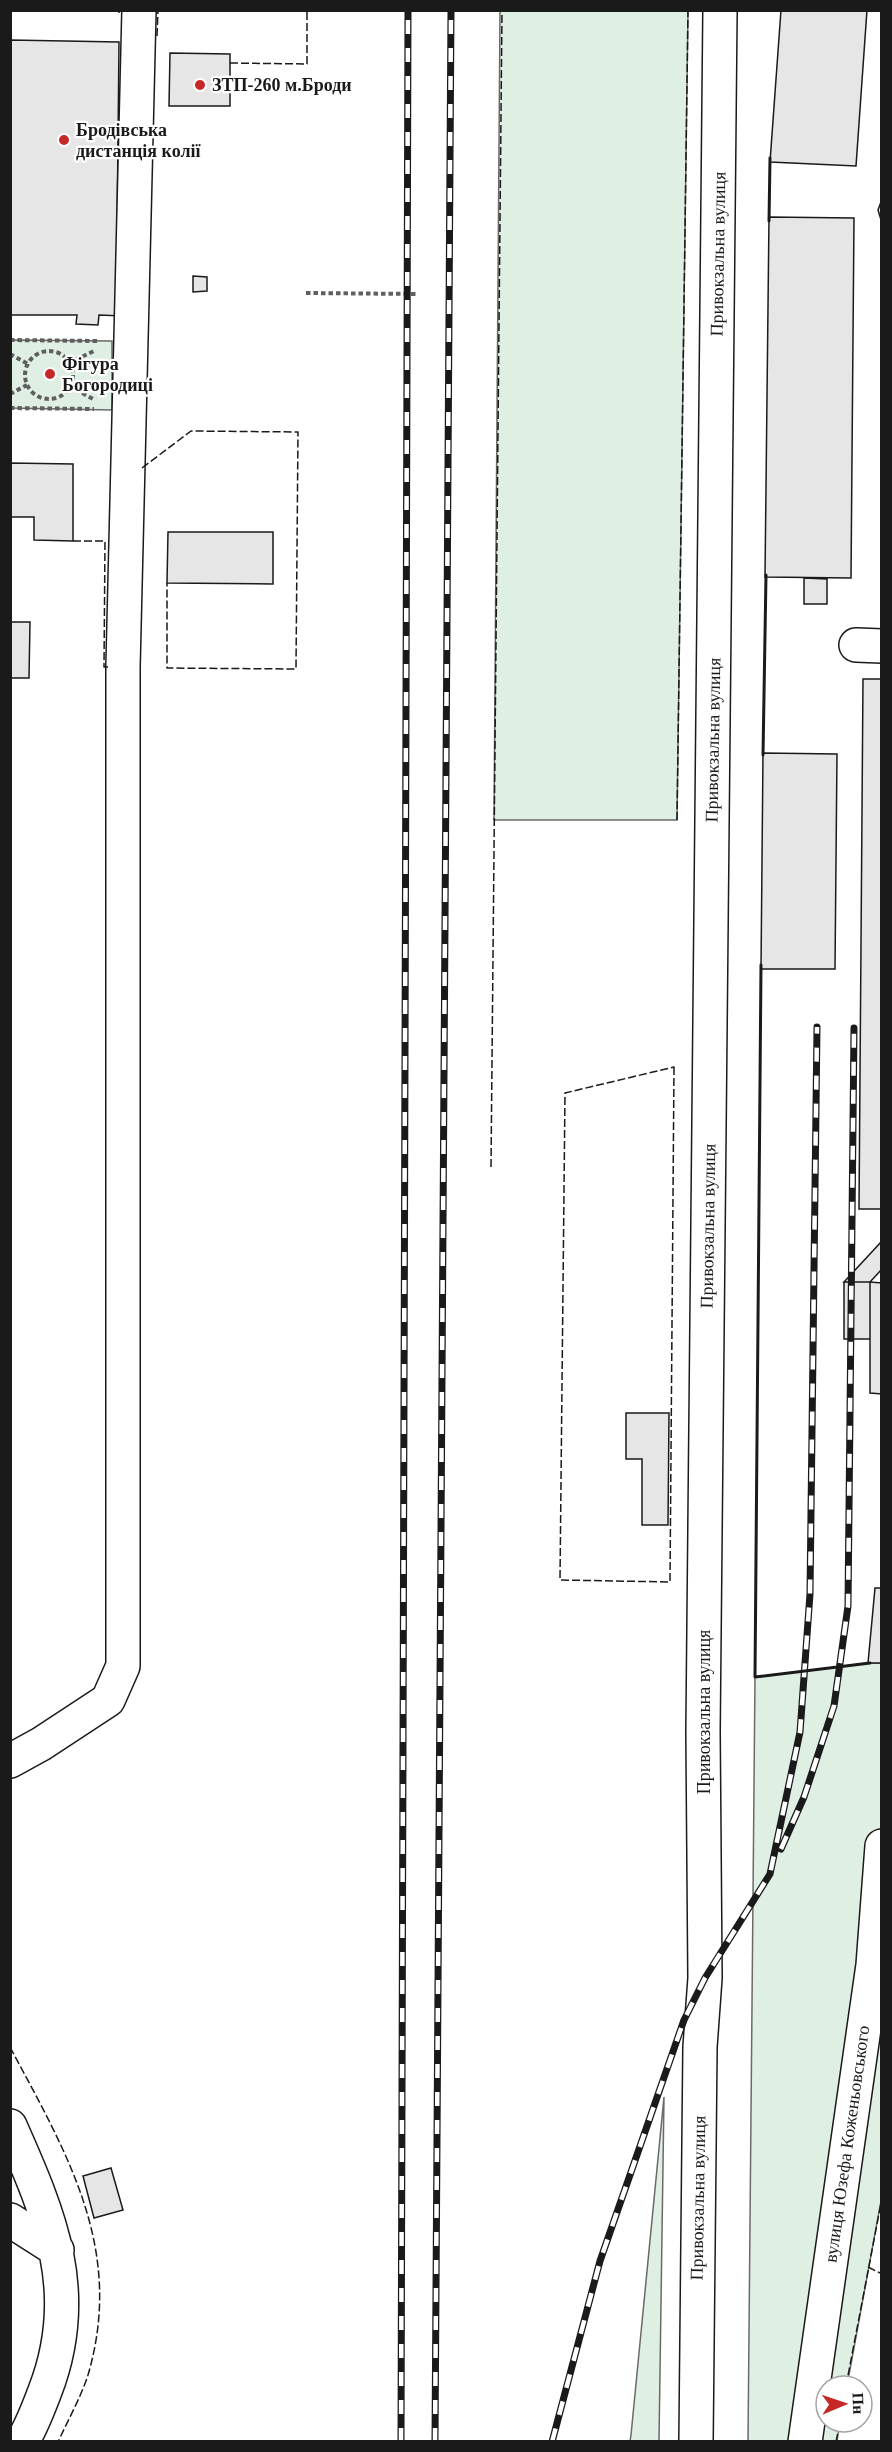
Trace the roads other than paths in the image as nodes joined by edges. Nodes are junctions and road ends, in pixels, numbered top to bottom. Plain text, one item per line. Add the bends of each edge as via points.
1 (139, 10) edge
2 (720, 10) edge
3 (10, 1761) edge
4 (882, 1846) edge
5 (10, 2126) edge
6 (10, 2220) edge
7 (57, 2250) junction
8 (22, 2442) edge
9 (696, 2442) edge
10 (805, 2442) edge

1 - 3 main road via 123,667 123,1666 108,1700
2 - 9 main road, Привокзальна вулиця via 703,1732 705,1978 700,2047
4 - 10 main road, вулиця Юзефа Коженьовського via 873,1965
5 - 7 main road via 42,2199
6 - 7 main road
7 - 8 main road via 62,2302 57,2348 52,2372

